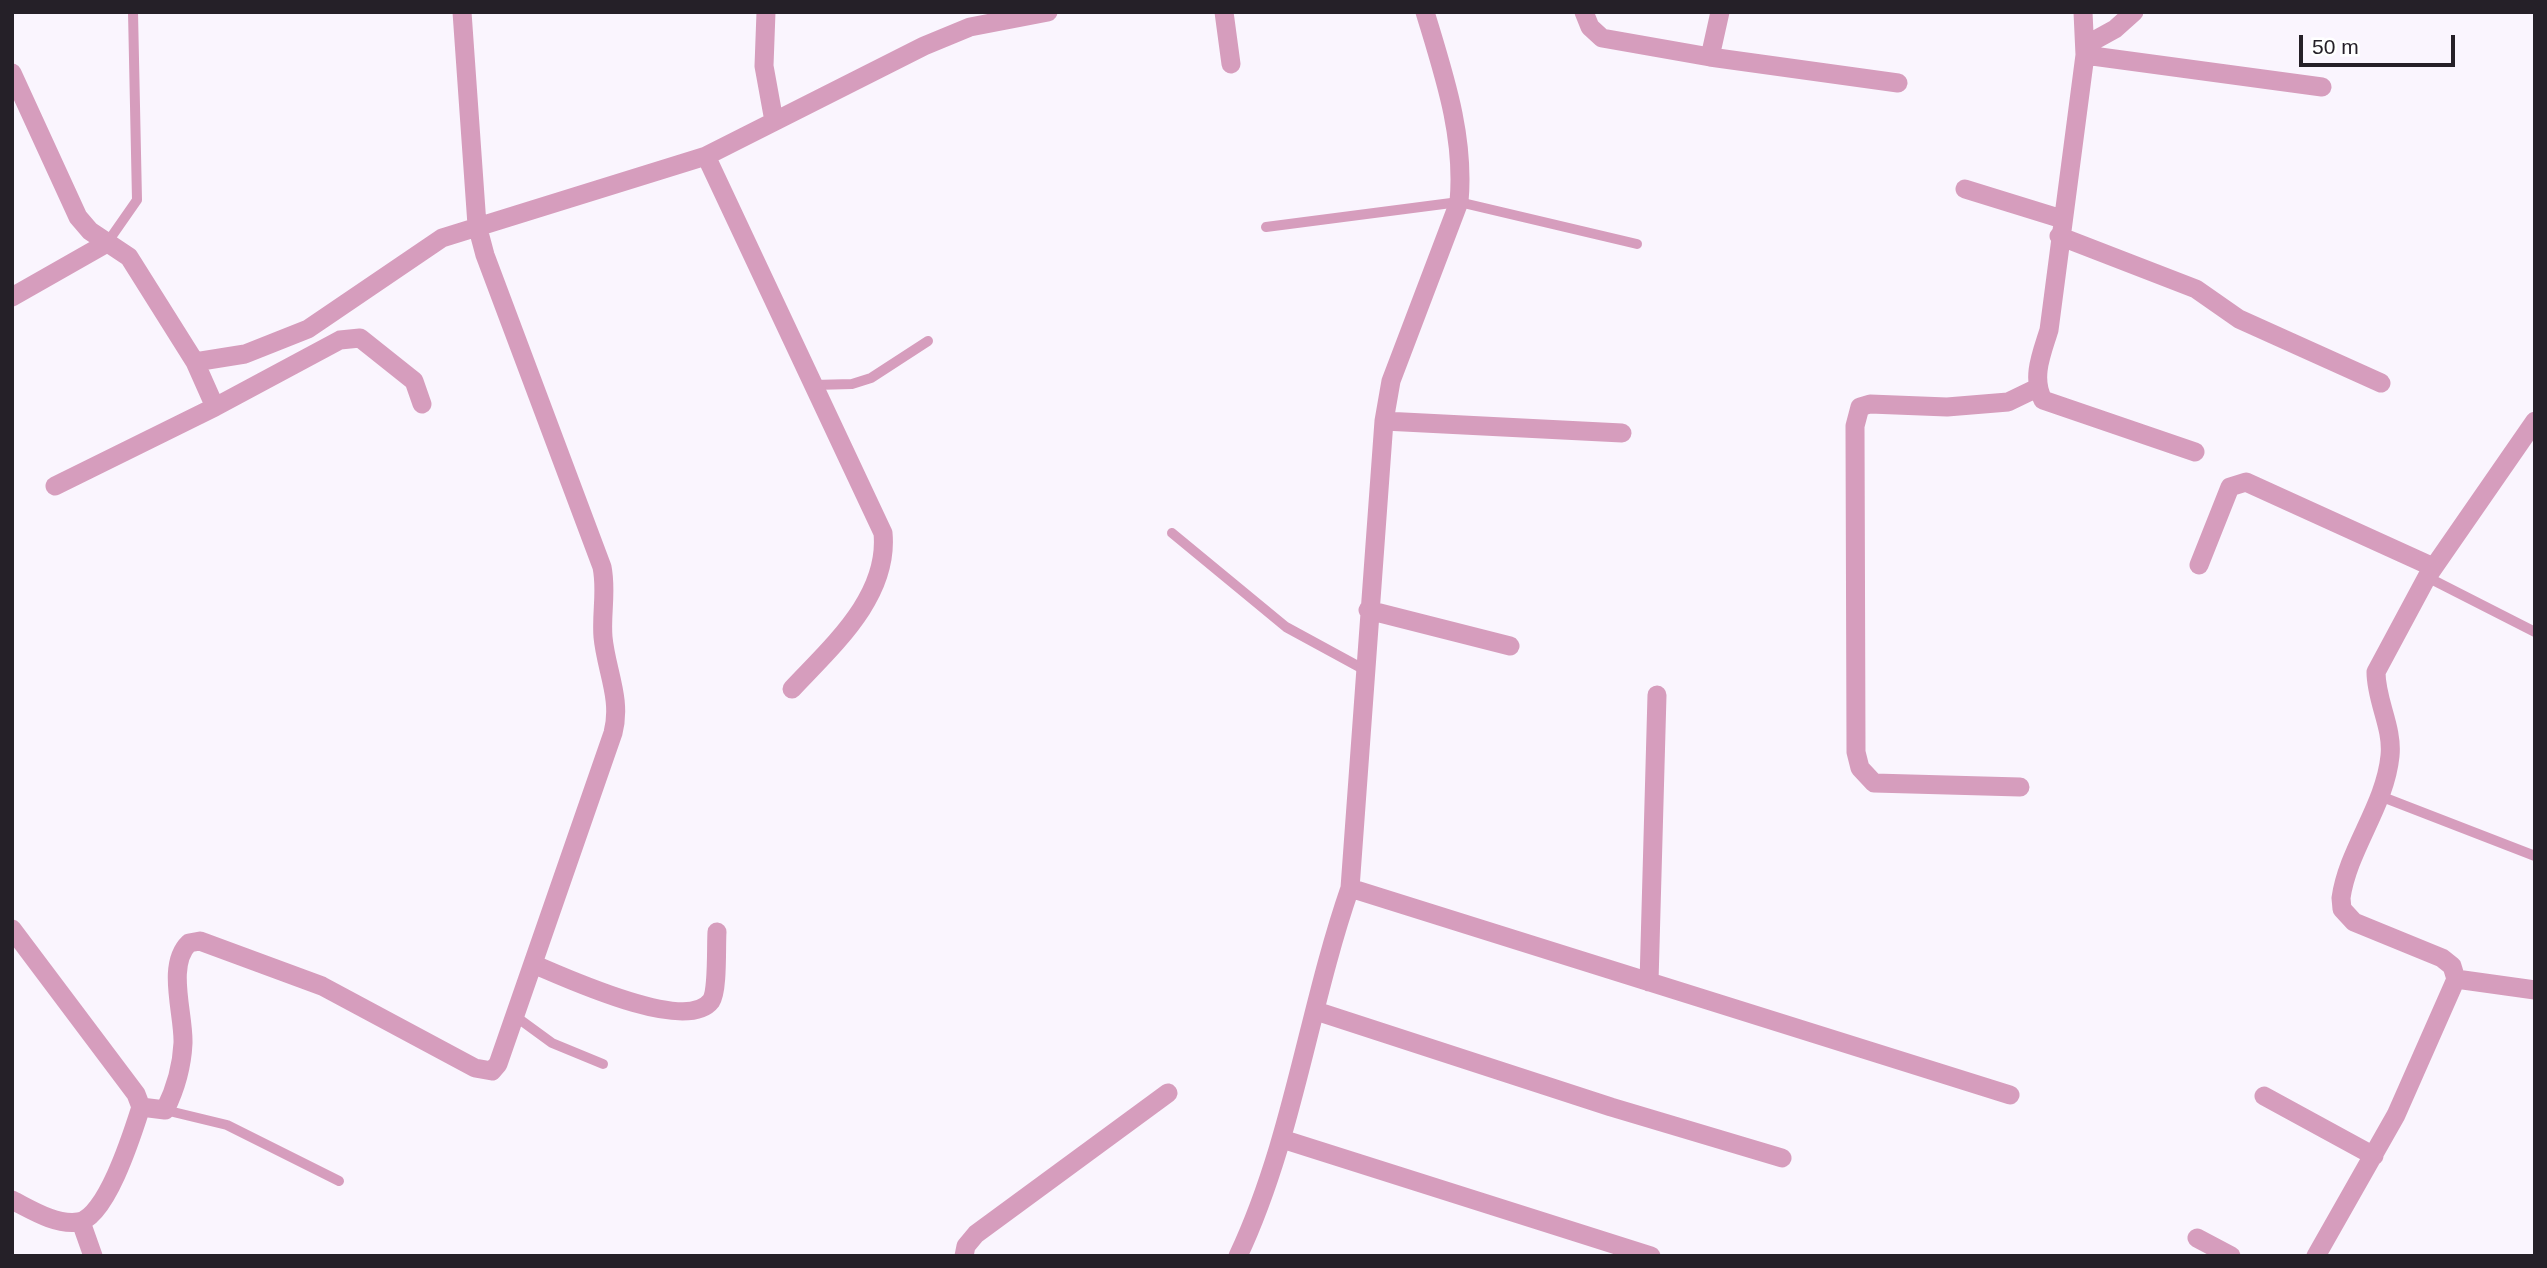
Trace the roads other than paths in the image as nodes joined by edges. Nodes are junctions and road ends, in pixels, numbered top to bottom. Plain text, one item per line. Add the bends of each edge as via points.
1 (133, 12) edge
2 (462, 12) edge
3 (766, 12) edge
4 (1048, 12) edge
5 (1224, 12) edge
6 (1425, 12) edge
7 (1584, 12) edge
8 (1720, 12) edge
9 (2083, 12) edge
10 (2134, 12) edge
11 (968, 20) edge
12 (2085, 50) junction
13 (1710, 57) junction
14 (1231, 64) dead end
15 (12, 73) edge
16 (1898, 83) dead end
17 (2322, 87) dead end
18 (774, 121) junction
19 (706, 156) junction
20 (1965, 189) dead end
21 (1458, 202) junction
22 (477, 225) junction
23 (1266, 227) dead end
24 (2061, 227) junction
25 (107, 243) junction
26 (1637, 244) dead end
27 (12, 297) edge
28 (928, 341) dead end
29 (195, 362) junction
30 (2381, 383) dead end
31 (814, 385) junction
32 (2037, 388) junction
33 (422, 404) dead end
34 (215, 407) junction
35 (1384, 421) junction
36 (2535, 421) edge
37 (1622, 433) dead end
38 (2195, 452) dead end
39 (55, 486) dead end
40 (1172, 533) dead end
41 (2199, 565) dead end
42 (2430, 572) junction
43 (1368, 610) junction
44 (2535, 632) edge
45 (1510, 646) dead end
46 (1365, 670) junction
47 (792, 689) dead end
48 (1657, 695) dead end
49 (2020, 787) dead end
50 (2380, 796) junction
51 (2535, 856) edge
52 (1350, 888) junction
53 (12, 929) edge
54 (717, 932) dead end
55 (533, 964) junction
56 (2456, 979) junction
57 (1649, 982) junction
58 (2535, 990) edge
59 (1316, 1011) junction
60 (514, 1016) junction
61 (603, 1064) dead end
62 (1168, 1093) dead end
63 (2010, 1095) dead end
64 (2264, 1096) dead end
65 (141, 1107) junction
66 (165, 1110) junction
67 (1282, 1139) junction
68 (2374, 1156) junction
69 (1782, 1158) dead end
70 (339, 1181) dead end
71 (12, 1200) edge
72 (81, 1222) junction
73 (2197, 1238) dead end
74 (93, 1256) edge
75 (964, 1256) edge
76 (1238, 1256) edge
77 (1651, 1256) edge
78 (2231, 1256) edge
79 (2316, 1256) edge

1 - 25 lane via 137,200
2 - 22 street
3 - 18 street via 764,66
4 - 11 street
5 - 14 street
6 - 21 street via 1457,124
7 - 13 street via 1590,27 1602,38
8 - 13 street
9 - 12 street
10 - 12 street
11 - 18 street
12 - 17 street
12 - 24 street
13 - 16 street
15 - 25 street via 78,217
18 - 19 street
19 - 22 street
19 - 31 street
20 - 24 street
21 - 23 lane
21 - 26 lane
21 - 35 street via 1391,381
22 - 29 street via 412,256 308,329 245,354
22 - 55 street via 602,567 606,586 602,633 617,700 613,733
24 - 30 street via 2196,289 2239,319
24 - 32 street
25 - 27 street
25 - 29 street via 129,257
28 - 31 lane via 871,378 852,384
29 - 34 street
31 - 47 street via 883,533 885,552 882,571 853,620
32 - 38 street via 2043,400
32 - 49 street via 2008,402 1947,407 1870,404 1860,407 1855,426 1856,752 1860,768 1874,783
33 - 34 street via 414,381 360,338 351,337
34 - 39 street
35 - 37 street
35 - 43 street
36 - 42 street
40 - 46 lane via 1286,627
41 - 42 street via 2230,488 2246,482
42 - 44 lane
42 - 50 street via 2376,672 2390,736 2390,758
43 - 45 street
43 - 46 street
46 - 52 street
48 - 57 street
50 - 51 lane
50 - 56 street via 2342,887 2342,909 2354,922 2442,958
52 - 57 street
52 - 59 street
53 - 65 street via 136,1094
54 - 55 street via 713,998 696,1009 639,1007
55 - 60 street
56 - 58 street
56 - 68 street
57 - 63 street
59 - 67 street
59 - 69 street via 1611,1108
60 - 61 lane via 552,1043
60 - 66 street via 498,1064 484,1072 322,986 200,941 189,943 179,960 183,1045
62 - 75 street via 976,1234
64 - 68 street
65 - 66 street
65 - 72 street via 110,1185 92,1216
66 - 70 lane via 227,1125
67 - 76 street
67 - 77 street
68 - 79 street
71 - 72 street via 64,1223
72 - 74 street
73 - 78 street

